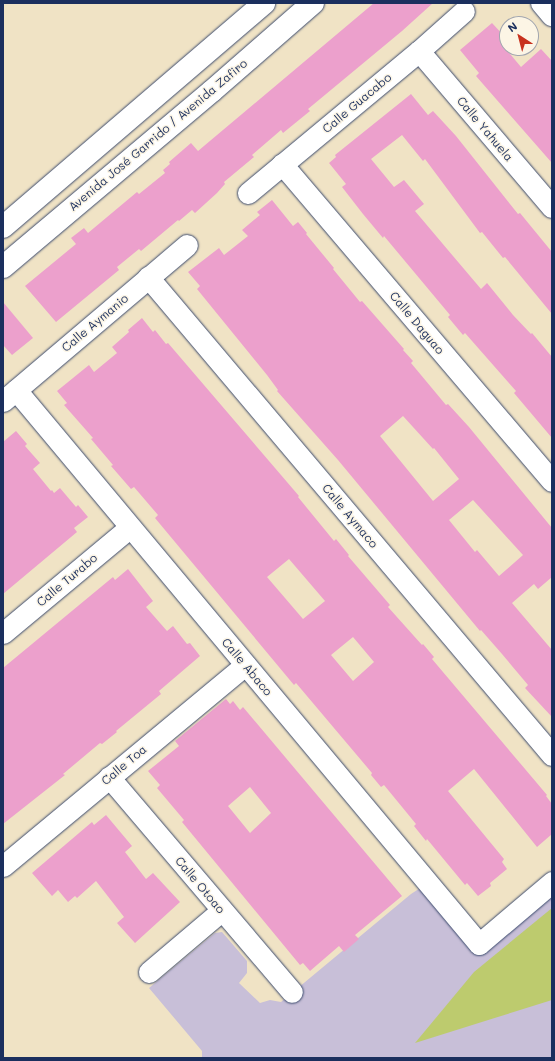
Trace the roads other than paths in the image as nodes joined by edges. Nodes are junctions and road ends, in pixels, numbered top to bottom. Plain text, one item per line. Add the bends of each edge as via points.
1 (264, 3) edge
2 (313, 3) edge
3 (542, 3) edge
4 (464, 11) dead end
5 (552, 14) edge
6 (419, 51) junction
7 (282, 164) junction
8 (248, 193) dead end
9 (552, 207) edge
10 (3, 227) edge
11 (187, 245) dead end
12 (3, 267) edge
13 (148, 278) junction
14 (9, 395) edge
15 (552, 481) edge
16 (130, 527) junction
17 (3, 634) edge
18 (245, 664) junction
19 (552, 755) edge
20 (109, 777) junction
21 (3, 866) edge
22 (552, 882) edge
23 (222, 911) junction
24 (149, 972) dead end
25 (292, 992) dead end

1 - 10 main road
2 - 12 main road, Avenida José Garrido / Avenida Zafiro via 212,92
3 - 5 main road
4 - 6 street, Calle Guacabo
6 - 7 street, Calle Guacabo
6 - 9 street, Calle Yahuela
7 - 8 street, Calle Guacabo
7 - 15 street, Calle Daguao
11 - 13 street, Calle Aymanio
13 - 14 street, Calle Aymanio
13 - 19 street, Calle Aymaco
14 - 16 street, Calle Abaco
16 - 17 street, Calle Turabo
16 - 18 street, Calle Abaco
18 - 20 street, Calle Toa
18 - 22 street, Calle Abaco via 479,944
20 - 21 street, Calle Toa
20 - 23 street, Calle Otoao
23 - 24 street
23 - 25 street, Calle Otoao

